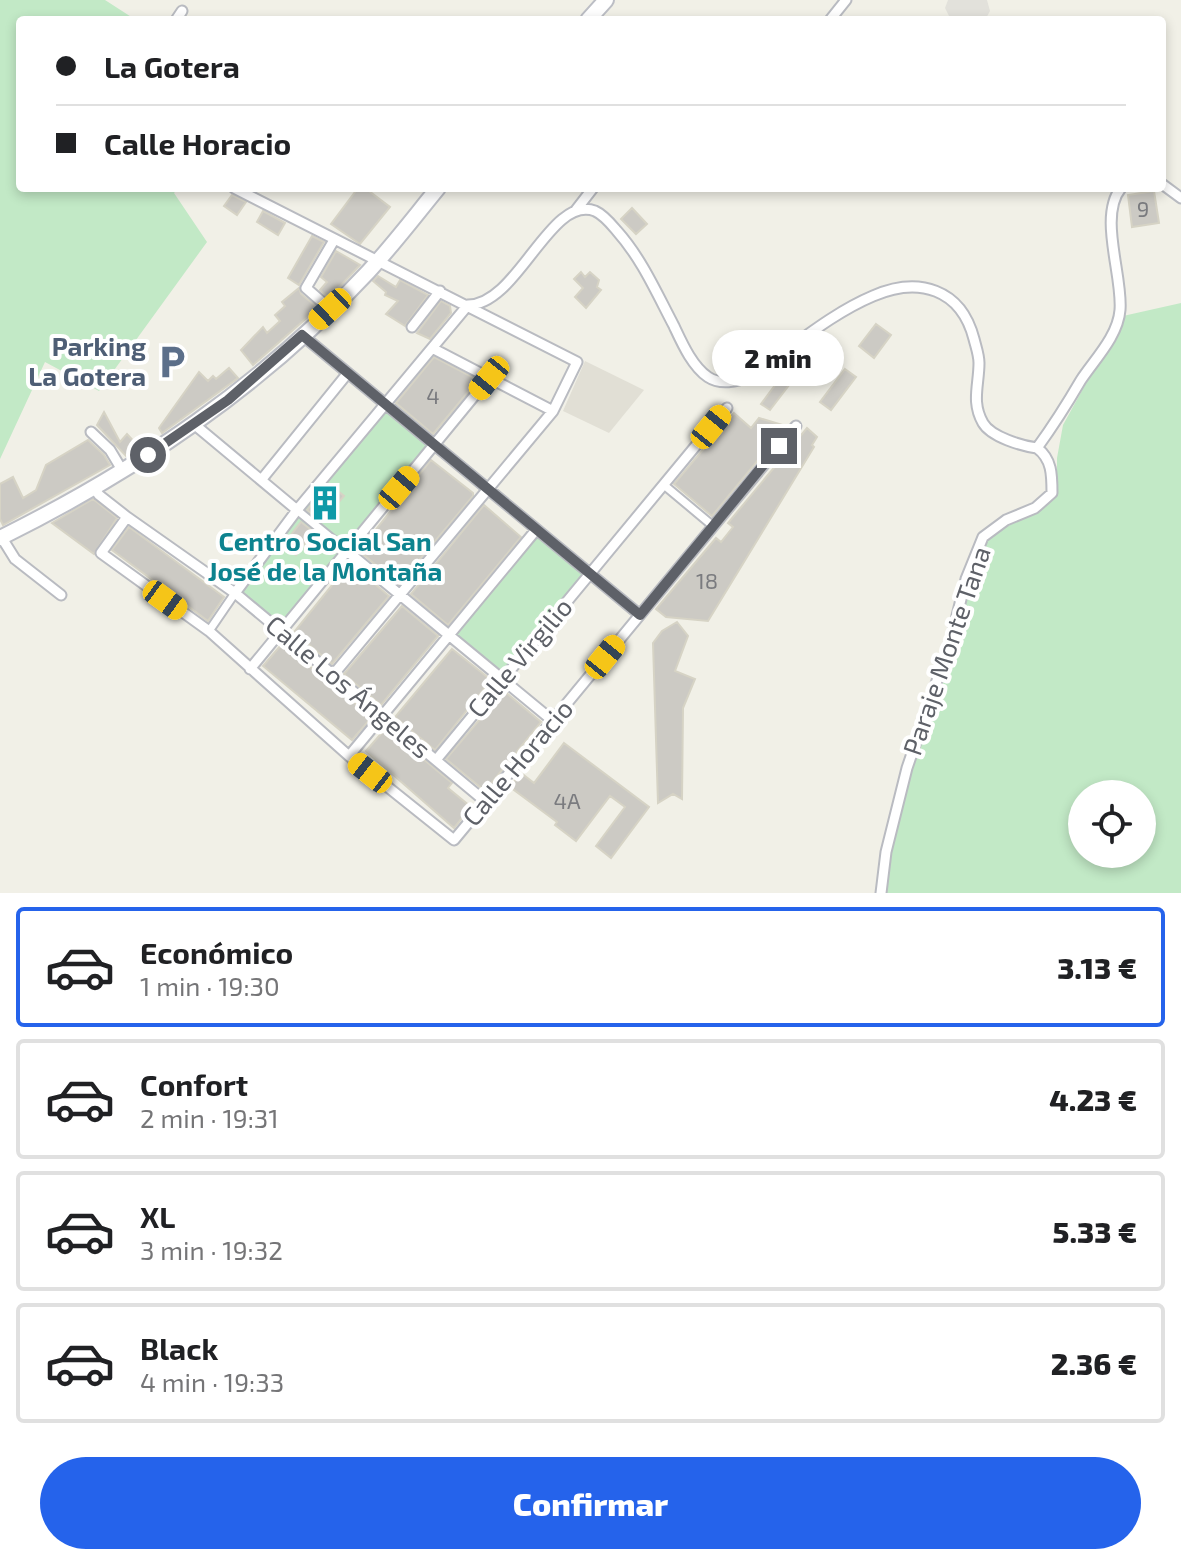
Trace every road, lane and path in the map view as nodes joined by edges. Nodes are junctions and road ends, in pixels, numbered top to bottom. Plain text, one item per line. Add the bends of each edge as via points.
1 (606, 0) edge
2 (846, 0) edge
3 (592, 16) edge
4 (833, 16) edge
5 (242, 192) edge
6 (435, 192) edge
7 (590, 192) edge
8 (1118, 192) edge
9 (576, 210) junction
10 (334, 240) junction
11 (376, 262) junction
12 (440, 291) junction
13 (468, 305) junction
14 (330, 309) junction
15 (412, 327) dead end
16 (302, 335) junction
17 (432, 348) junction
18 (347, 374) junction
19 (489, 378) junction
20 (384, 405) junction
21 (727, 408) dead end
22 (553, 411) junction
23 (195, 425) junction
24 (796, 426) dead end
25 (91, 432) dead end
26 (434, 446) junction
27 (1037, 448) junction
28 (122, 470) junction
29 (262, 479) junction
30 (664, 485) junction
31 (93, 487) junction
32 (487, 490) junction
33 (297, 510) junction
34 (127, 517) junction
35 (713, 526) junction
36 (536, 530) junction
37 (0, 537) edge
38 (347, 551) junction
39 (590, 574) junction
40 (235, 593) junction
41 (61, 595) dead end
42 (400, 595) junction
43 (640, 615) junction
44 (209, 631) junction
45 (280, 632) junction
46 (449, 635) junction
47 (250, 669) junction
48 (333, 675) junction
49 (502, 679) junction
50 (382, 716) junction
51 (553, 721) junction
52 (349, 756) junction
53 (436, 760) junction
54 (486, 802) junction
55 (881, 893) edge

1 - 3 main road
2 - 4 street
5 - 10 street
6 - 11 main road
7 - 9 street
8 - 27 street via 1112,230 1120,310 1114,332
9 - 13 street via 493,296
9 - 27 street via 600,214 625,240 689,355 716,380 749,376 851,308 902,286 952,298 969,320 980,361 974,397 984,425 1017,446
10 - 11 street
10 - 14 street via 306,288
11 - 12 street
11 - 14 main road
12 - 13 street
12 - 15 street
13 - 17 street
13 - 22 street via 577,362
14 - 16 main road
16 - 18 street
16 - 23 main road
17 - 19 street
17 - 20 street
18 - 20 street
18 - 29 street
19 - 22 street
19 - 26 street
20 - 26 street
20 - 33 street
21 - 30 street, Calle Virgilio
22 - 32 street
23 - 28 main road
23 - 29 street
24 - 35 street, Calle Horacio
25 - 28 street
26 - 32 street
26 - 38 street
27 - 55 street, Paraje Monte Tana via 1046,455 1052,473 1052,493 983,537 907,768
28 - 31 main road
29 - 33 street
30 - 35 street
30 - 39 street, Calle Virgilio
31 - 34 street, Calle Los Ángeles
31 - 37 main road
32 - 36 street
32 - 42 street
33 - 38 street
33 - 40 street
34 - 40 street, Calle Los Ángeles
34 - 44 street via 101,553
35 - 43 street, Calle Horacio
36 - 39 street
36 - 46 street
37 - 41 street via 15,559
38 - 42 street
38 - 45 street
39 - 43 street
39 - 49 street, Calle Virgilio
40 - 44 street
40 - 45 street, Calle Los Ángeles
42 - 46 street
42 - 48 street
43 - 51 street, Calle Horacio
44 - 47 street
45 - 47 street
45 - 48 street, Calle Los Ángeles
46 - 49 street
46 - 50 street
47 - 52 street
48 - 50 street, Calle Los Ángeles
49 - 51 street
49 - 53 street, Calle Virgilio
50 - 52 street
50 - 53 street, Calle Los Ángeles
51 - 54 street, Calle Horacio
52 - 54 street, Calle Horacio via 454,840
53 - 54 street, Calle Los Ángeles

